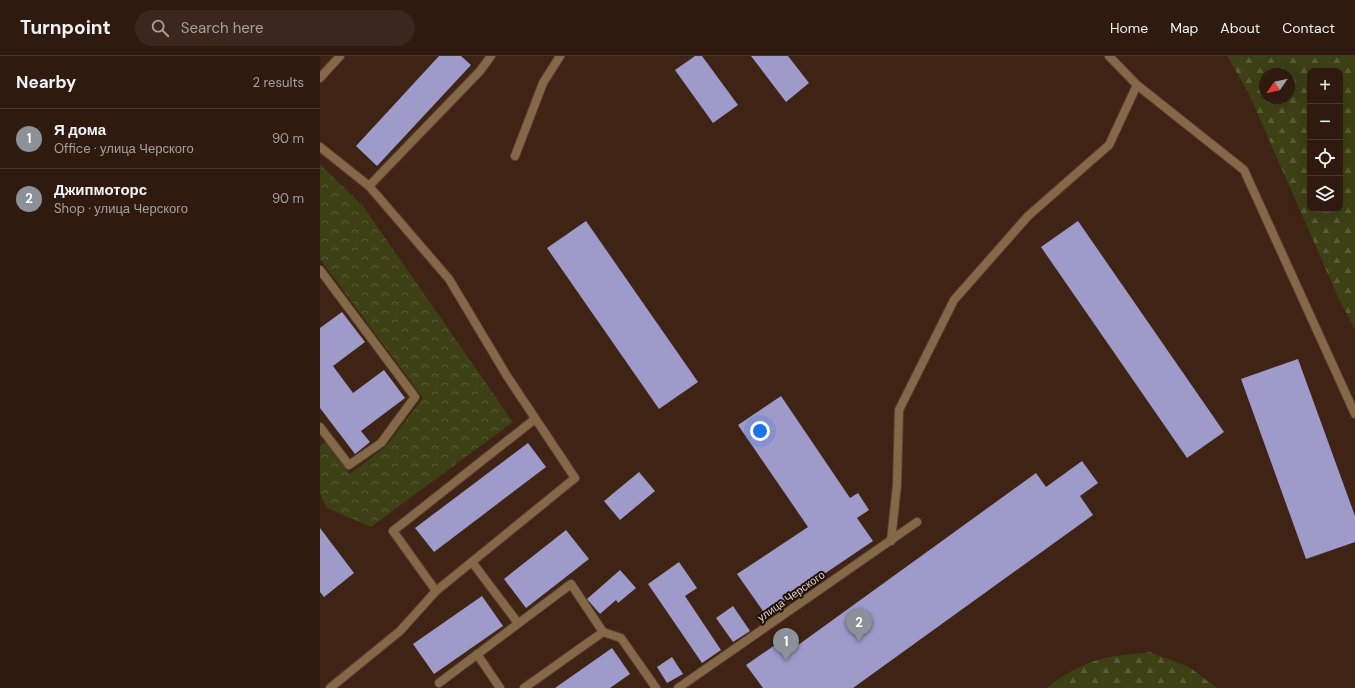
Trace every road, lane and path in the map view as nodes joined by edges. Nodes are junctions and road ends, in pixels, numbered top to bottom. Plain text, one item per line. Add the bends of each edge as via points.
1 (340, 56) edge
2 (491, 56) edge
3 (560, 56) edge
4 (1109, 56) edge
5 (320, 78) edge
6 (1137, 85) junction
7 (320, 147) edge
8 (515, 156) dead end
9 (369, 186) junction
10 (320, 270) edge
11 (1355, 414) edge
12 (535, 419) junction
13 (320, 427) edge
14 (917, 522) dead end
15 (891, 541) junction
16 (472, 562) junction
17 (436, 591) junction
18 (518, 623) junction
19 (603, 632) junction
20 (477, 654) junction
21 (438, 683) dead end
22 (682, 687) edge
23 (330, 688) edge
24 (500, 688) edge
25 (524, 688) edge
26 (656, 688) edge

1 - 5 street
2 - 9 street via 480,71
3 - 8 street via 543,83
4 - 6 street
6 - 11 street via 1244,170
6 - 15 street via 1109,145 1028,216 954,300 899,410 897,485
7 - 9 street
9 - 12 street via 449,279
10 - 13 street via 416,397 381,443 350,465
12 - 16 street via 575,478
12 - 17 street via 393,531
14 - 15 street, улица Черского
15 - 22 street, улица Черского
16 - 17 street
16 - 18 street
17 - 23 street via 400,631
18 - 19 street via 571,584
18 - 20 street
19 - 25 street
19 - 26 street via 621,638
20 - 21 street
20 - 24 street

